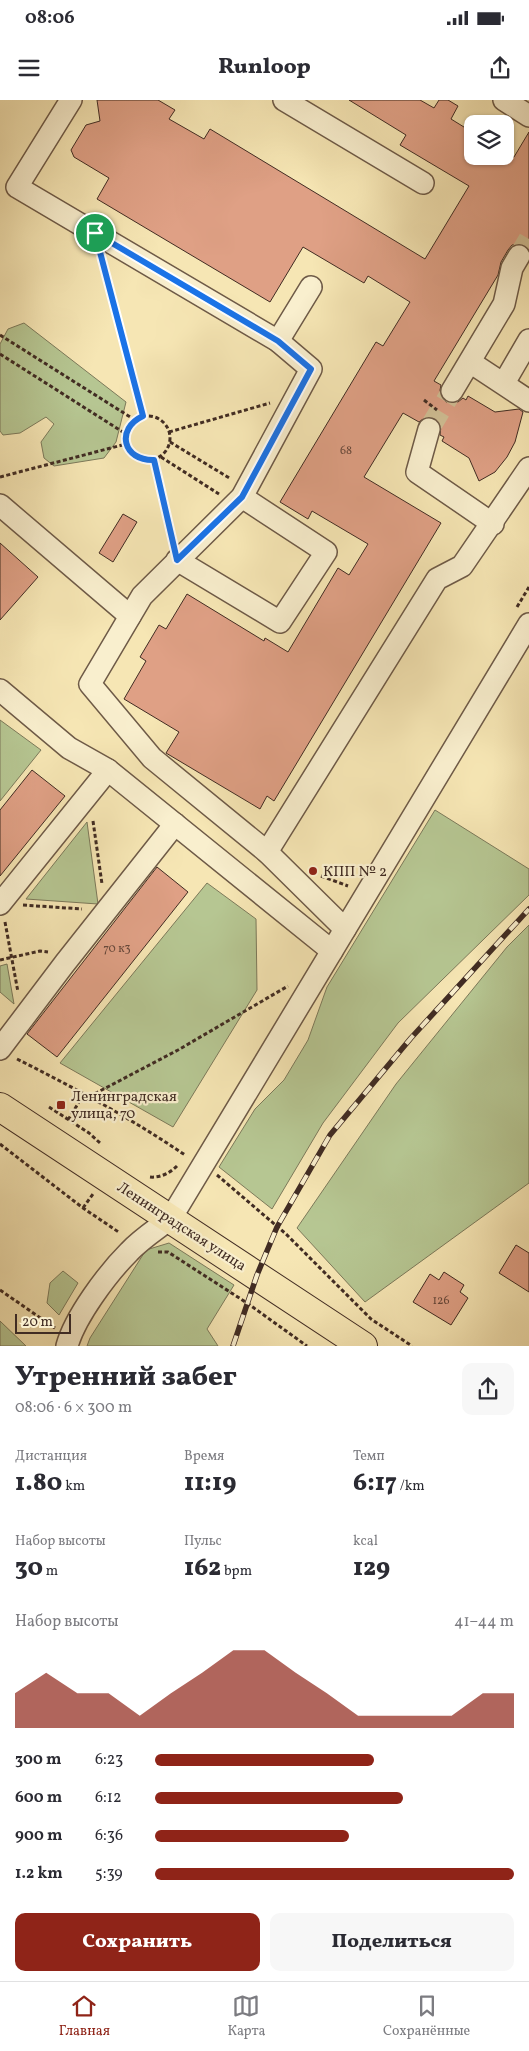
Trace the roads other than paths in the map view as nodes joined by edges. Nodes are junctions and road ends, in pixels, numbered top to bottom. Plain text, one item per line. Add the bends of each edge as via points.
1 (71, 100) edge
2 (284, 100) edge
3 (504, 100) edge
4 (529, 116) edge
5 (423, 183) dead end
6 (519, 256) tunnel mouth
7 (311, 288) dead end
8 (529, 340) edge
9 (278, 341) junction
10 (470, 362) junction
11 (504, 383) junction
12 (452, 391) tunnel mouth
13 (529, 401) edge
14 (434, 420) tunnel mouth
15 (529, 468) edge
16 (241, 496) junction
17 (0, 505) edge
18 (492, 524) junction
19 (177, 560) junction
20 (130, 616) junction
21 (529, 624) edge
22 (0, 690) edge
23 (108, 770) junction
24 (175, 824) junction
25 (267, 852) junction
26 (1, 904) edge
27 (345, 929) junction
28 (332, 951) junction
29 (8, 1054) edge
30 (0, 1106) edge
31 (171, 1218) junction
32 (63, 1344) edge
33 (364, 1346) edge

1 - 9 street via 17,187
2 - 5 street
3 - 4 street
6 - 10 street via 512,268 504,304
7 - 9 street
8 - 11 street
9 - 16 street via 311,369
10 - 11 street
10 - 12 street
11 - 13 street
14 - 18 street via 417,472
15 - 18 street
16 - 19 street
16 - 19 street via 326,552 280,622
17 - 20 street
18 - 25 street via 462,566 437,579
19 - 20 street via 142,596
20 - 25 street via 90,684 152,758
21 - 27 street
22 - 23 street via 69,748
23 - 24 street
23 - 26 street
24 - 28 street
24 - 29 street via 23,1017
25 - 27 street
27 - 28 street
28 - 31 street
30 - 31 main road, Ленинградская улица
31 - 32 street via 129,1251 106,1278
31 - 33 main road, Ленинградская улица

